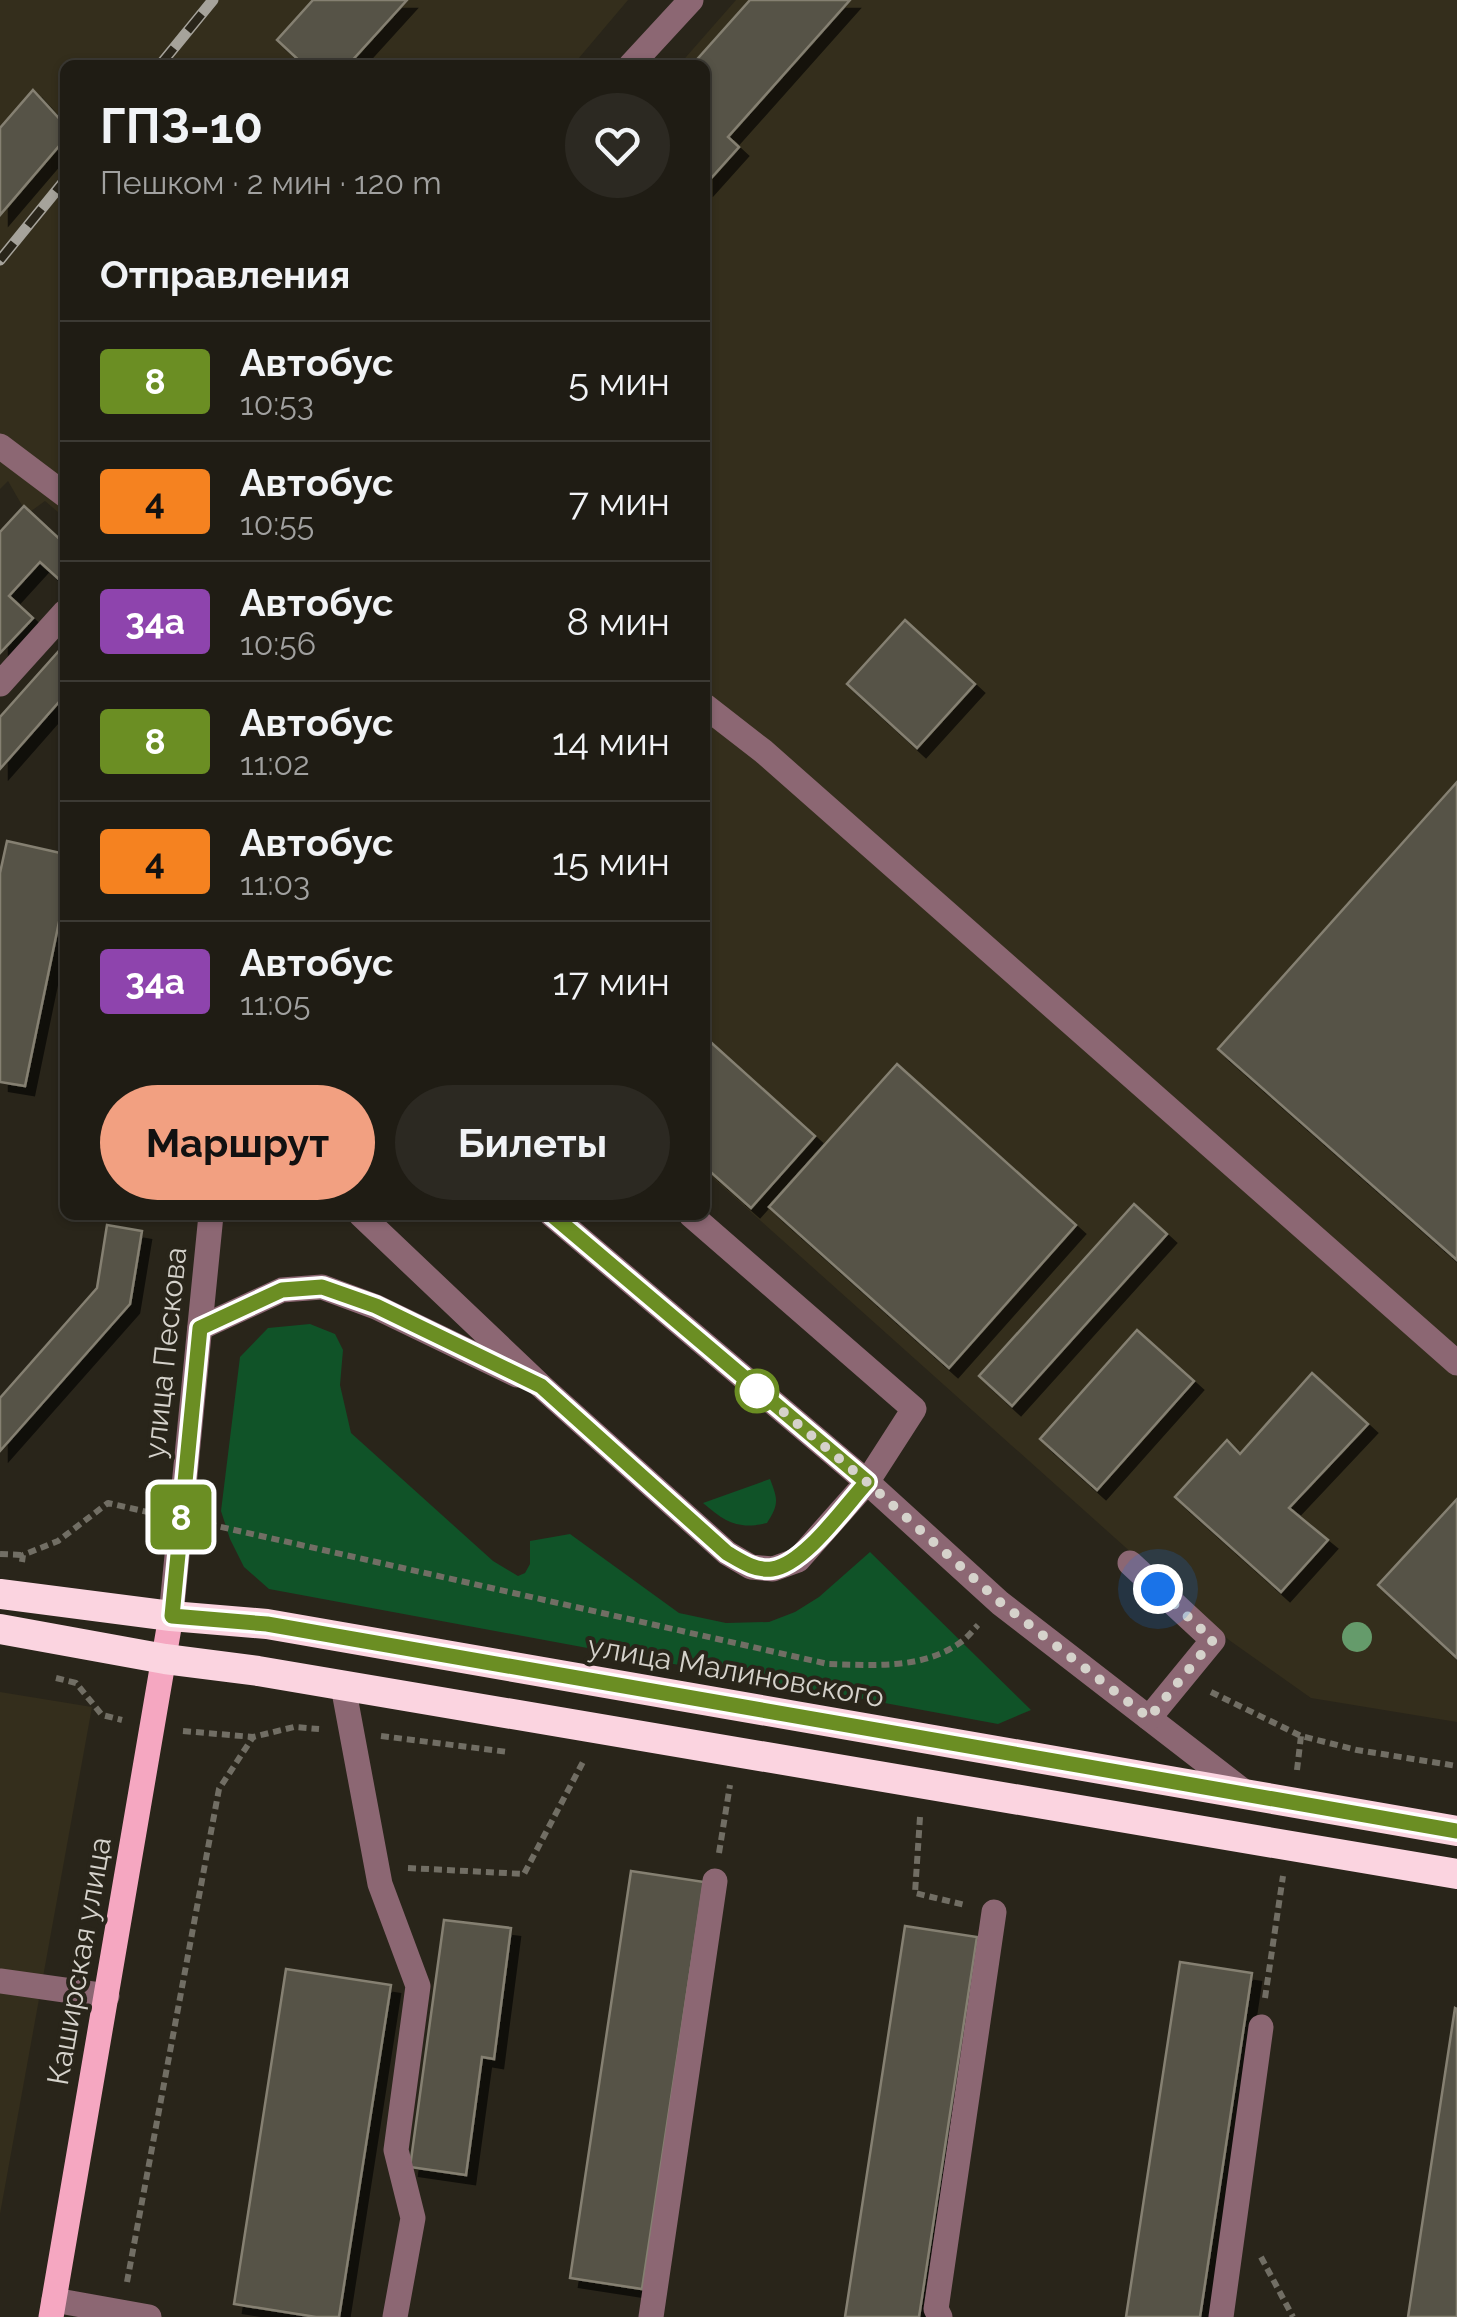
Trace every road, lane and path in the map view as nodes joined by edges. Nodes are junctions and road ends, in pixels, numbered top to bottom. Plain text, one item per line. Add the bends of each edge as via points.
1 (690, 0) edge
2 (636, 60) edge
3 (2, 452) edge
4 (60, 492) edge
5 (60, 618) edge
6 (0, 684) edge
7 (710, 710) edge
8 (211, 1220) edge
9 (366, 1220) edge
10 (558, 1220) edge
11 (697, 1220) edge
12 (200, 1328) junction
13 (1457, 1363) edge
14 (541, 1386) junction
15 (867, 1482) junction
16 (181, 1519) junction
17 (0, 1554) edge
18 (23, 1555) junction
19 (1130, 1563) dead end
20 (8, 1595) edge
21 (1000, 1602) junction
22 (172, 1616) junction
23 (0, 1629) edge
24 (165, 1659) junction
25 (40, 1674) dead end
26 (1182, 1678) junction
27 (344, 1686) junction
28 (1149, 1718) junction
29 (152, 1728) junction
30 (253, 1737) dead end
31 (583, 1762) dead end
32 (1457, 1766) edge
33 (730, 1785) dead end
34 (1249, 1796) junction
35 (920, 1816) dead end
36 (1457, 1832) edge
37 (1287, 1846) junction
38 (377, 1866) junction
39 (1457, 1874) edge
40 (715, 1881) joint
41 (994, 1912) joint
42 (0, 1981) edge
43 (106, 1996) junction
44 (1261, 2028) joint
45 (1236, 2212) junction
46 (53, 2309) edge
47 (121, 2312) junction
48 (149, 2317) edge
49 (395, 2317) edge
50 (651, 2317) edge
51 (940, 2317) edge
52 (1222, 2317) edge
53 (1294, 2317) edge

1 - 2 street
3 - 4 street
5 - 6 street
7 - 13 street
8 - 12 street, улица Пескова
9 - 14 street
10 - 15 street
11 - 15 street via 914,1409
12 - 14 street via 282,1290 322,1287
12 - 16 street, улица Пескова
14 - 15 street via 727,1553 751,1567 773,1569 798,1560
15 - 21 street
16 - 18 path via 108,1503 58,1541
16 - 21 path via 828,1664 894,1666 938,1654 962,1642
16 - 22 street, улица Пескова
17 - 18 path
18 - 20 path
19 - 26 street via 1213,1640
20 - 22 highway, улица Малиновского
21 - 28 street
22 - 24 main road, Каширская улица
22 - 34 highway, улица Малиновского via 287,1628
23 - 24 highway
24 - 27 highway
24 - 29 main road, Каширская улица
25 - 29 path via 76,1683 102,1715
26 - 28 street
26 - 32 path via 1301,1736
27 - 37 highway
27 - 38 street
28 - 34 street
29 - 43 main road, Каширская улица
30 - 47 path via 220,1789
31 - 38 path via 524,1874
33 - 40 path
34 - 36 highway, улица Малиновского
35 - 41 path via 915,1894
37 - 39 highway
37 - 44 path
38 - 49 street via 418,1986 396,2150 413,2218
40 - 50 street
41 - 51 street via 936,2309
42 - 43 street
43 - 46 main road, Каширская улица
44 - 45 street
45 - 52 street
45 - 53 path
46 - 47 street
47 - 48 street

